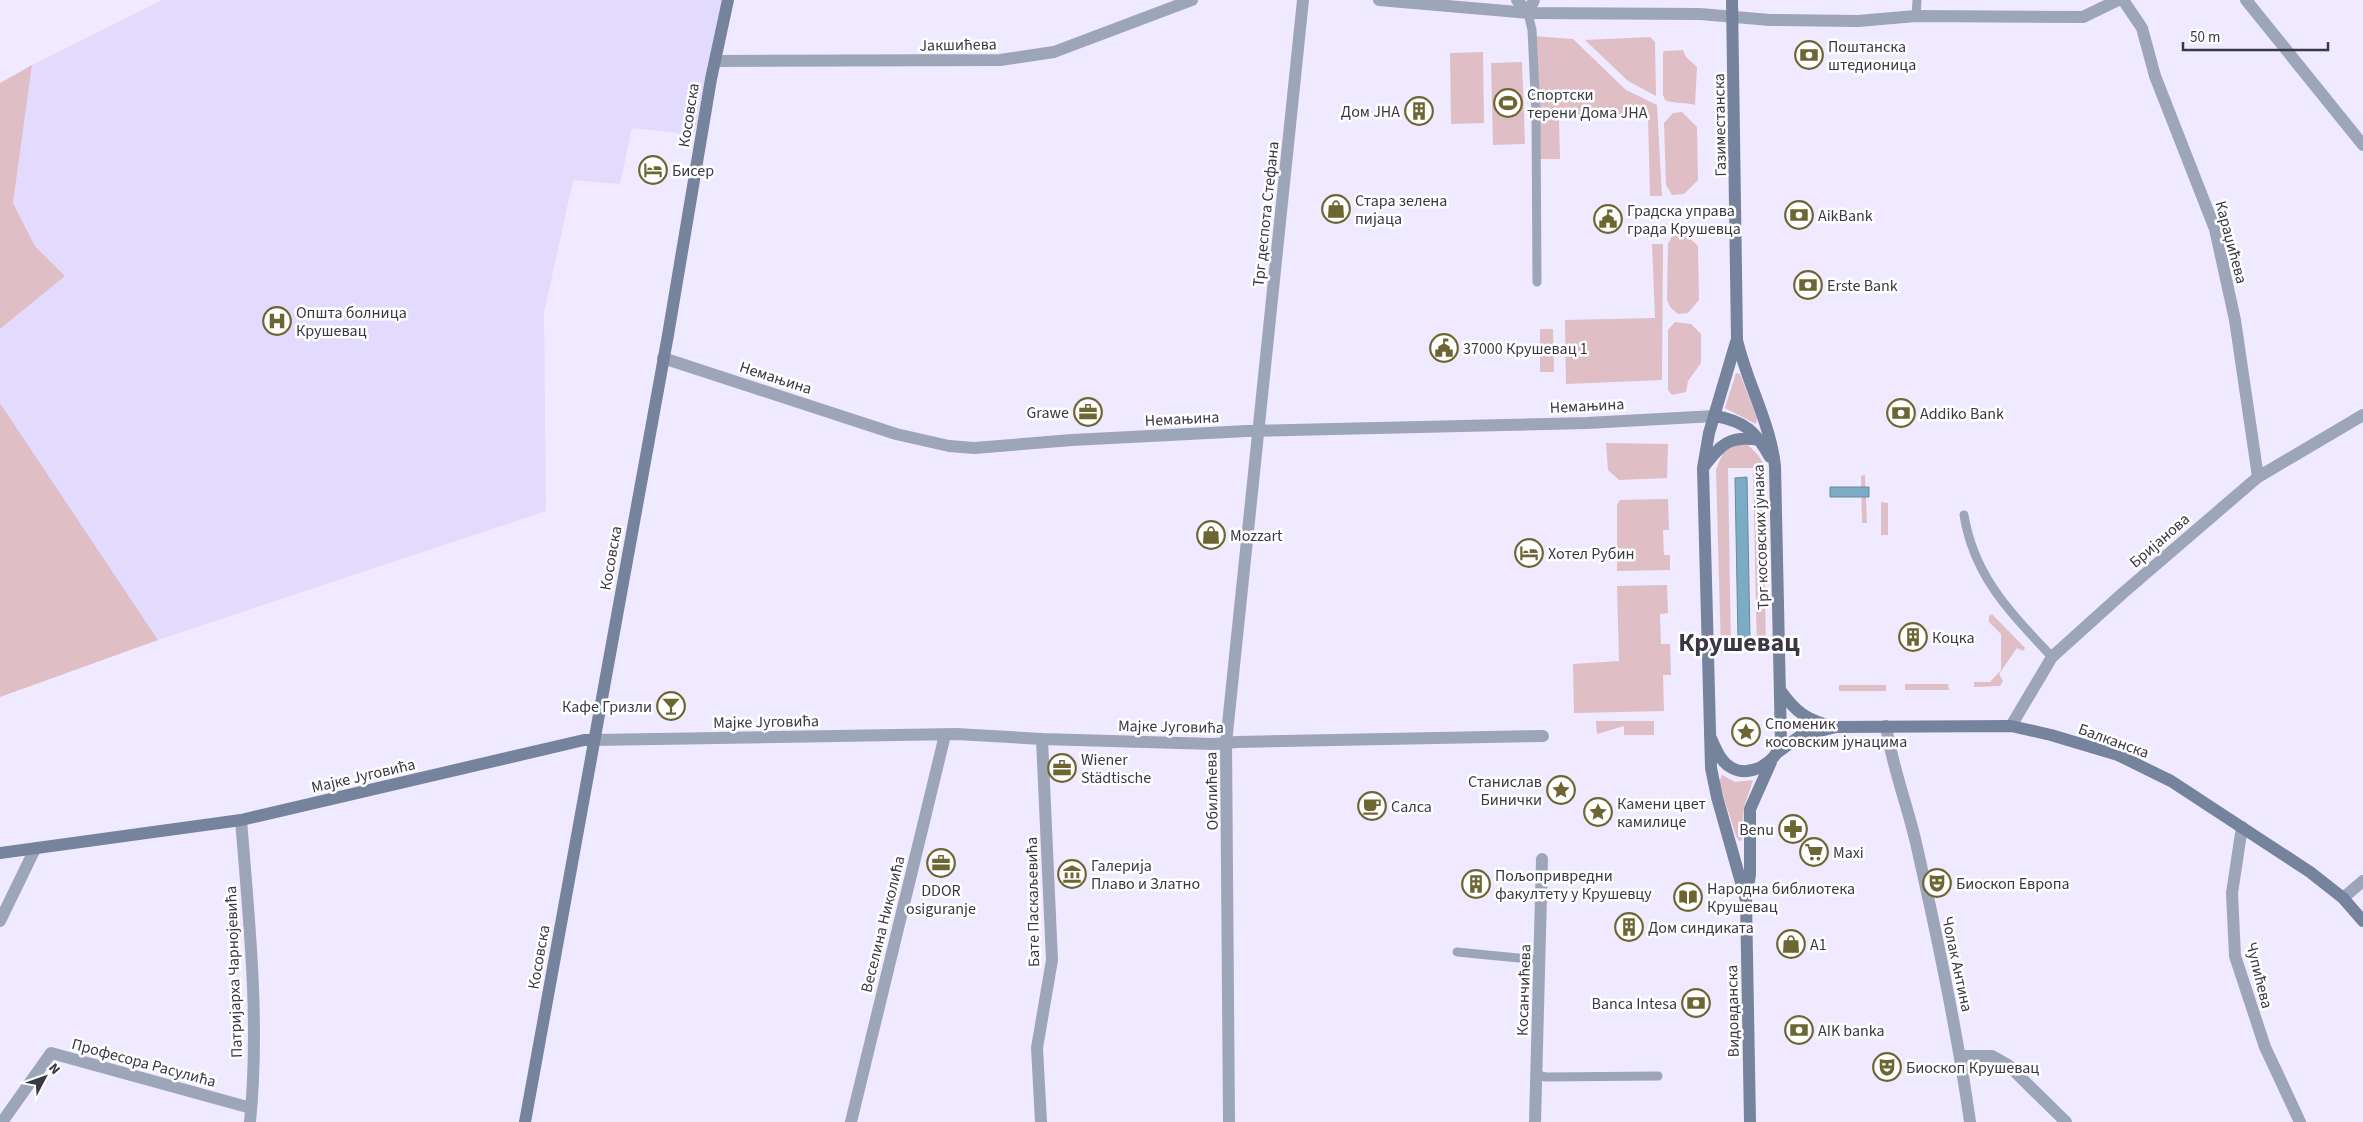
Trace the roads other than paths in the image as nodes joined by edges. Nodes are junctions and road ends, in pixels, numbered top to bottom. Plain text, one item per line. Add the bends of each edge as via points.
1 (728, 0) edge
2 (1304, 0) edge
3 (1379, 0) edge
4 (1517, 0) edge
5 (1534, 0) edge
6 (1732, 0) edge
7 (1917, 0) edge
8 (2118, 0) edge
9 (2122, 0) edge
10 (2246, 0) edge
11 (1185, 1) edge
12 (1528, 12) junction
13 (1916, 16) junction
14 (1733, 17) junction
15 (714, 61) junction
16 (2363, 145) edge
17 (1537, 282) dead end
18 (1737, 340) junction
19 (663, 358) junction
20 (2363, 415) edge
21 (1716, 416) junction
22 (1259, 431) junction
23 (1760, 440) junction
24 (1775, 466) junction
25 (1703, 468) junction
26 (2258, 477) junction
27 (1964, 515) dead end
28 (2052, 657) junction
29 (1780, 690) junction
30 (1886, 726) junction
31 (2011, 726) junction
32 (1836, 727) junction
33 (945, 735) junction
34 (1543, 736) dead end
35 (1710, 736) junction
36 (1042, 739) junction
37 (594, 740) junction
38 (1226, 743) junction
39 (1774, 756) junction
40 (241, 820) junction
41 (2242, 827) junction
42 (36, 849) junction
43 (0, 853) edge
44 (1542, 859) dead end
45 (2363, 881) edge
46 (2344, 898) junction
47 (1746, 900) junction
48 (0, 921) edge
49 (2363, 921) edge
50 (1456, 952) dead end
51 (1540, 960) junction
52 (1961, 1056) junction
53 (1537, 1075) junction
54 (1658, 1076) dead end
55 (251, 1108) junction
56 (2, 1122) edge
57 (250, 1122) edge
58 (525, 1122) edge
59 (851, 1122) edge
60 (1041, 1122) edge
61 (1229, 1122) edge
62 (1535, 1122) edge
63 (1750, 1122) edge
64 (1970, 1122) edge
65 (2066, 1122) edge
66 (2300, 1122) edge

1 - 15 main road, Косовска
2 - 22 street, Трг деспота Стефана
3 - 12 street
4 - 12 street
5 - 12 street
6 - 14 main road, Газиместанска
7 - 13 lane
8 - 13 street via 2083,16
9 - 26 street, Караџићева via 2142,28 2155,76 2215,229 2235,320
10 - 16 street
11 - 15 street, Јакшићева via 1054,52 1029,57
12 - 14 street
12 - 17 lane via 1532,30 1536,114
13 - 14 street via 1858,21
14 - 18 main road, Газиместанска
15 - 19 main road, Косовска
18 - 21 main road
18 - 24 main road, Трг косовских јунака via 1768,431
19 - 22 street, Немањина via 896,434 949,446 974,448
19 - 37 main road, Косовска
20 - 26 street, Бријанова
21 - 22 street, Немањина
21 - 23 main road via 1745,425
21 - 25 main road via 1704,452
22 - 38 street, Обилићева
23 - 24 main road
23 - 25 main road via 1740,438 1724,443
24 - 29 main road, Трг косовских јунака
25 - 35 main road
26 - 28 street, Бријанова
27 - 28 lane via 1967,535 1985,578 2009,612
28 - 31 street, Бријанова
29 - 32 main road, Балканска via 1801,715
29 - 39 main road, Трг косовских јунака via 1780,743
30 - 31 main road, Балканска
30 - 32 main road, Балканска
30 - 52 street, Чолак Антина via 1916,841
31 - 41 main road, Балканска via 2118,755 2172,781
32 - 39 main road, Балканска via 1800,736
33 - 36 street, Мајке Југовића
33 - 37 street, Мајке Југовића
33 - 59 street, Веселина Николића
34 - 38 street, Мајке Југовића
35 - 39 main road via 1731,768 1753,770
35 - 47 main road, Видовданска via 1713,781
36 - 38 street, Мајке Југовића
36 - 60 street, Бате Паскаљевића via 1052,960 1037,1048
37 - 40 main road, Мајке Југовића
37 - 58 main road, Косовска
38 - 61 street, Обилићева
39 - 47 main road, Видовданска via 1750,809 1750,874
40 - 42 main road, Мајке Југовића
40 - 55 street, Патријарха Чарнојевића via 252,970 254,1057
41 - 46 main road, Балканска
41 - 66 street, Чупићева via 2232,893 2235,956 2266,1048
42 - 43 main road, Мајке Југовића
42 - 48 street
44 - 51 street, Косанчићева
45 - 46 street
46 - 49 main road, Балканска
47 - 63 main road, Видовданска
50 - 51 lane
51 - 53 street, Косанчићева
52 - 64 street, Чолак Антина
52 - 65 street via 1992,1056 2008,1065
53 - 54 lane
53 - 62 street, Косанчићева
55 - 56 street, Професора Расулића via 51,1053
55 - 57 street, Патријарха Чарнојевића

